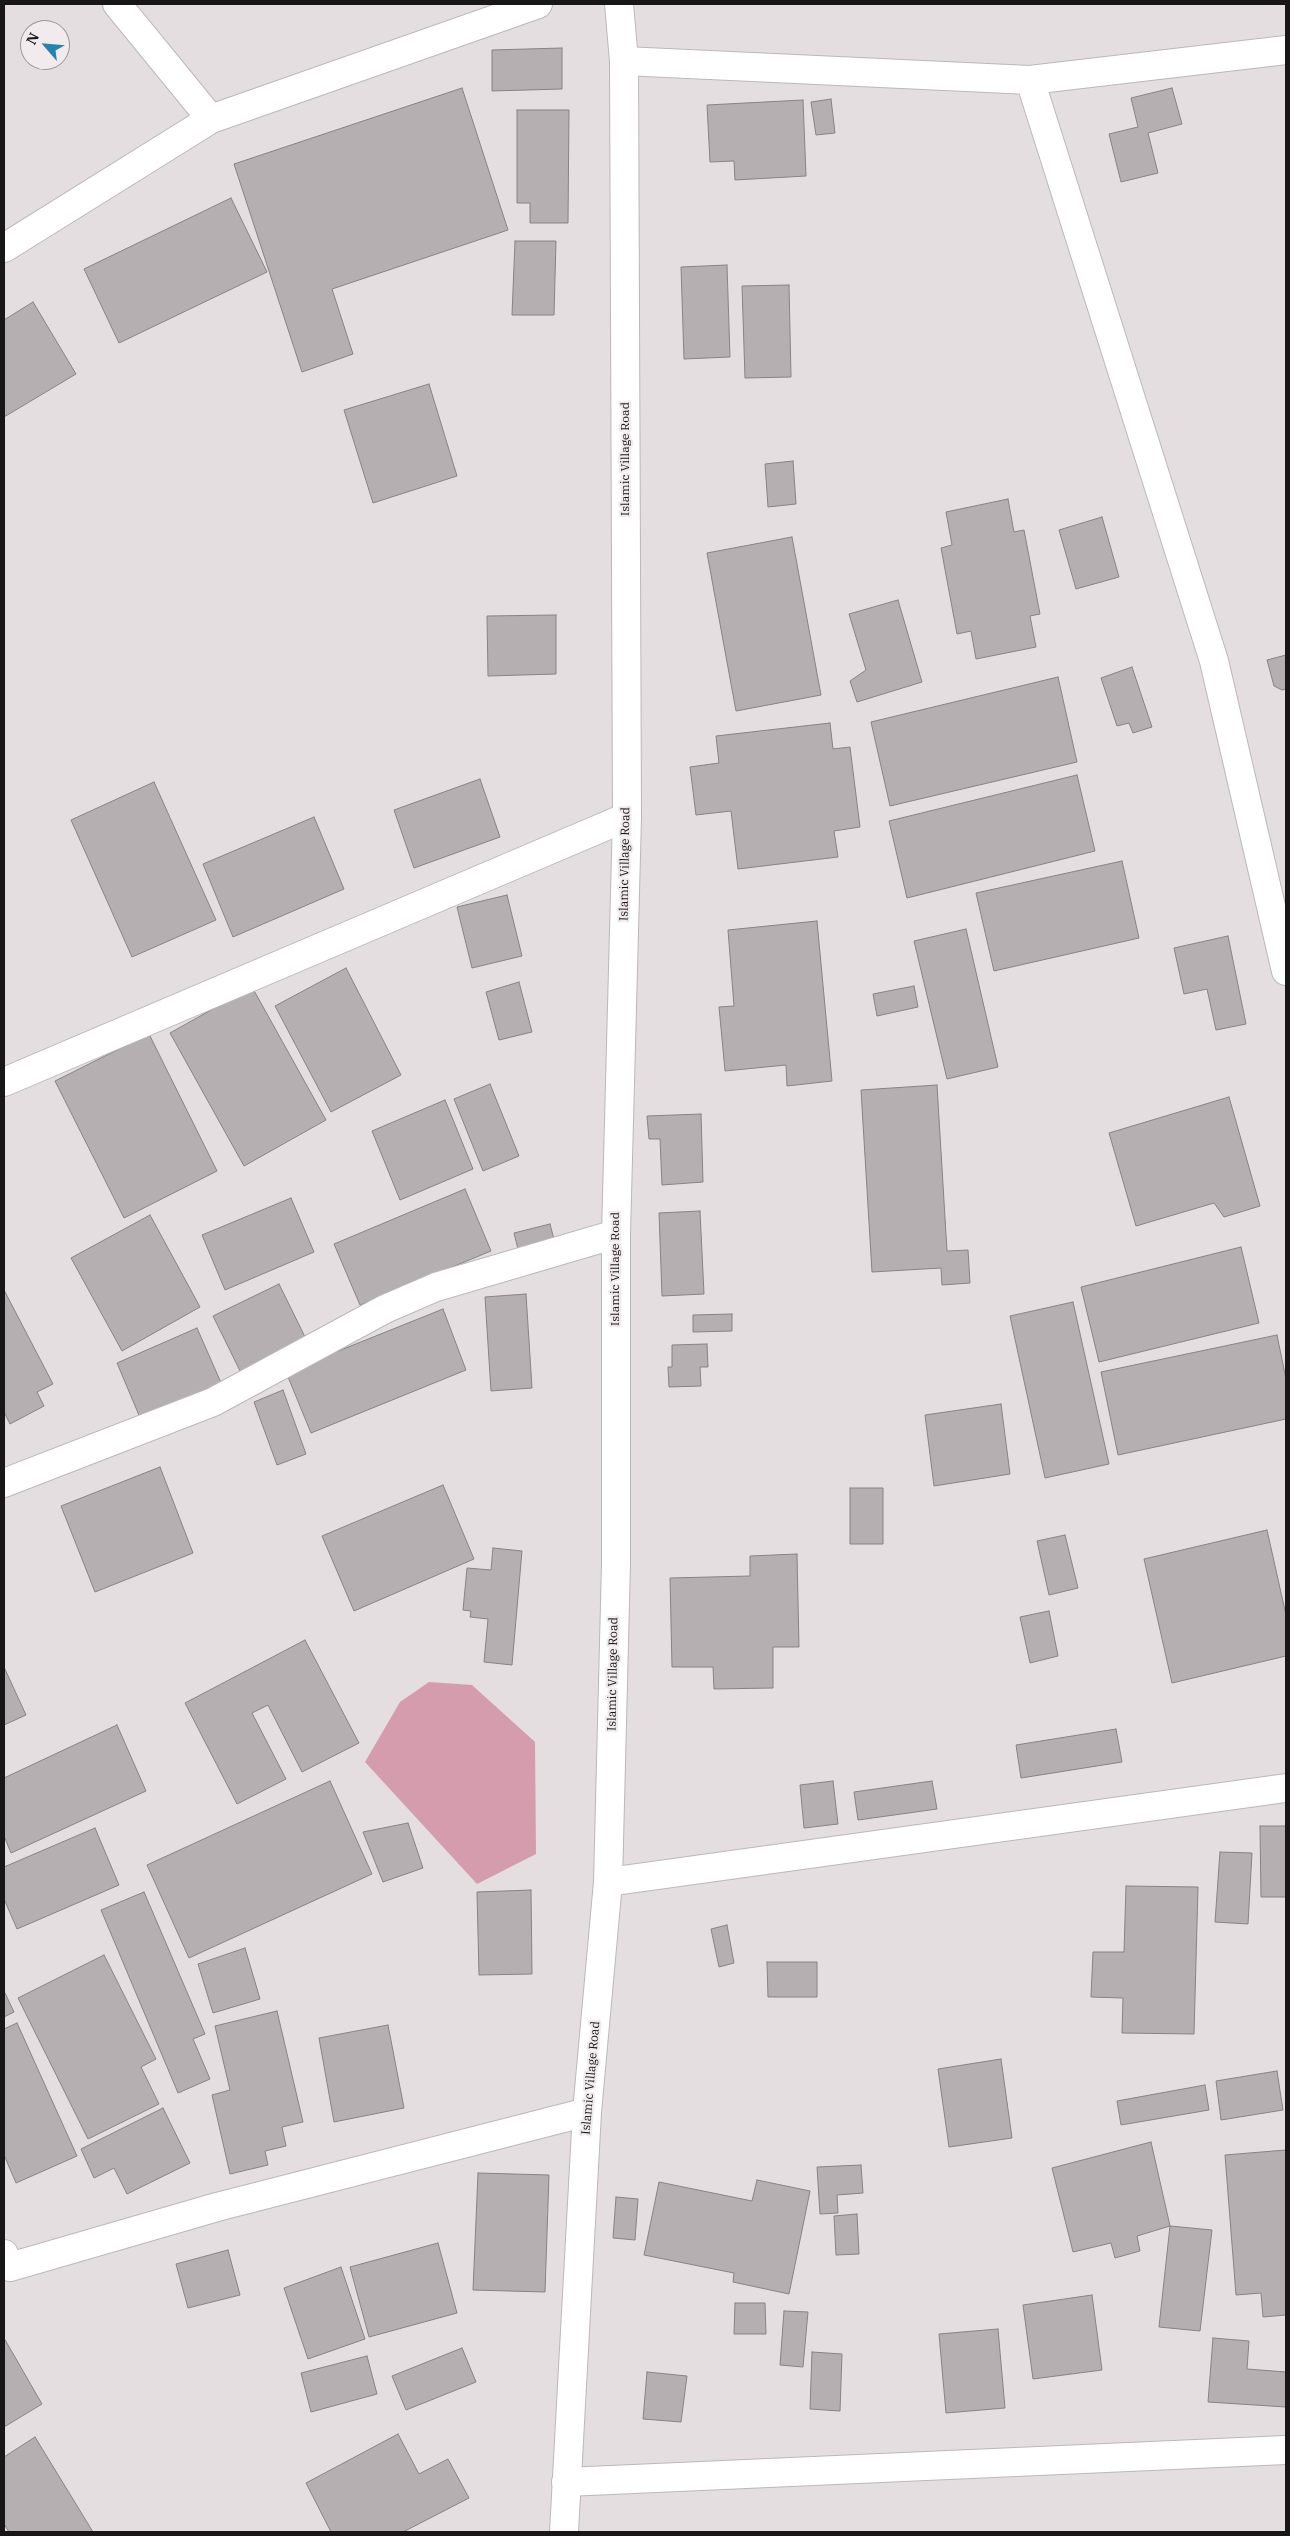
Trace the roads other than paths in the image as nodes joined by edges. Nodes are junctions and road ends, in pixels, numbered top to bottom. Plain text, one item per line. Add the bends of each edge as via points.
1 (117, 4) edge
2 (538, 4) edge
3 (619, 4) edge
4 (1286, 50) edge
5 (624, 61) junction
6 (1030, 80) junction
7 (211, 119) junction
8 (4, 248) edge
9 (627, 817) junction
10 (1286, 971) edge
11 (4, 1082) edge
12 (616, 1234) junction
13 (4, 1483) edge
14 (1286, 1788) edge
15 (608, 1882) junction
16 (587, 2112) junction
17 (4, 2254) edge
18 (1286, 2450) edge
19 (566, 2482) junction
20 (564, 2532) edge

1 - 7 street
2 - 7 street
3 - 5 street, Islamic Village Road
4 - 6 street
5 - 6 street
5 - 9 street, Islamic Village Road
6 - 10 street via 1214,661
7 - 8 street
9 - 11 street
9 - 12 street, Islamic Village Road
12 - 13 street via 436,1287 385,1308 213,1402
12 - 15 street, Islamic Village Road via 616,1564
14 - 15 street
15 - 16 street, Islamic Village Road
16 - 17 street via 217,2207 10,2267
16 - 19 street, Islamic Village Road
18 - 19 street
19 - 20 street, Islamic Village Road

